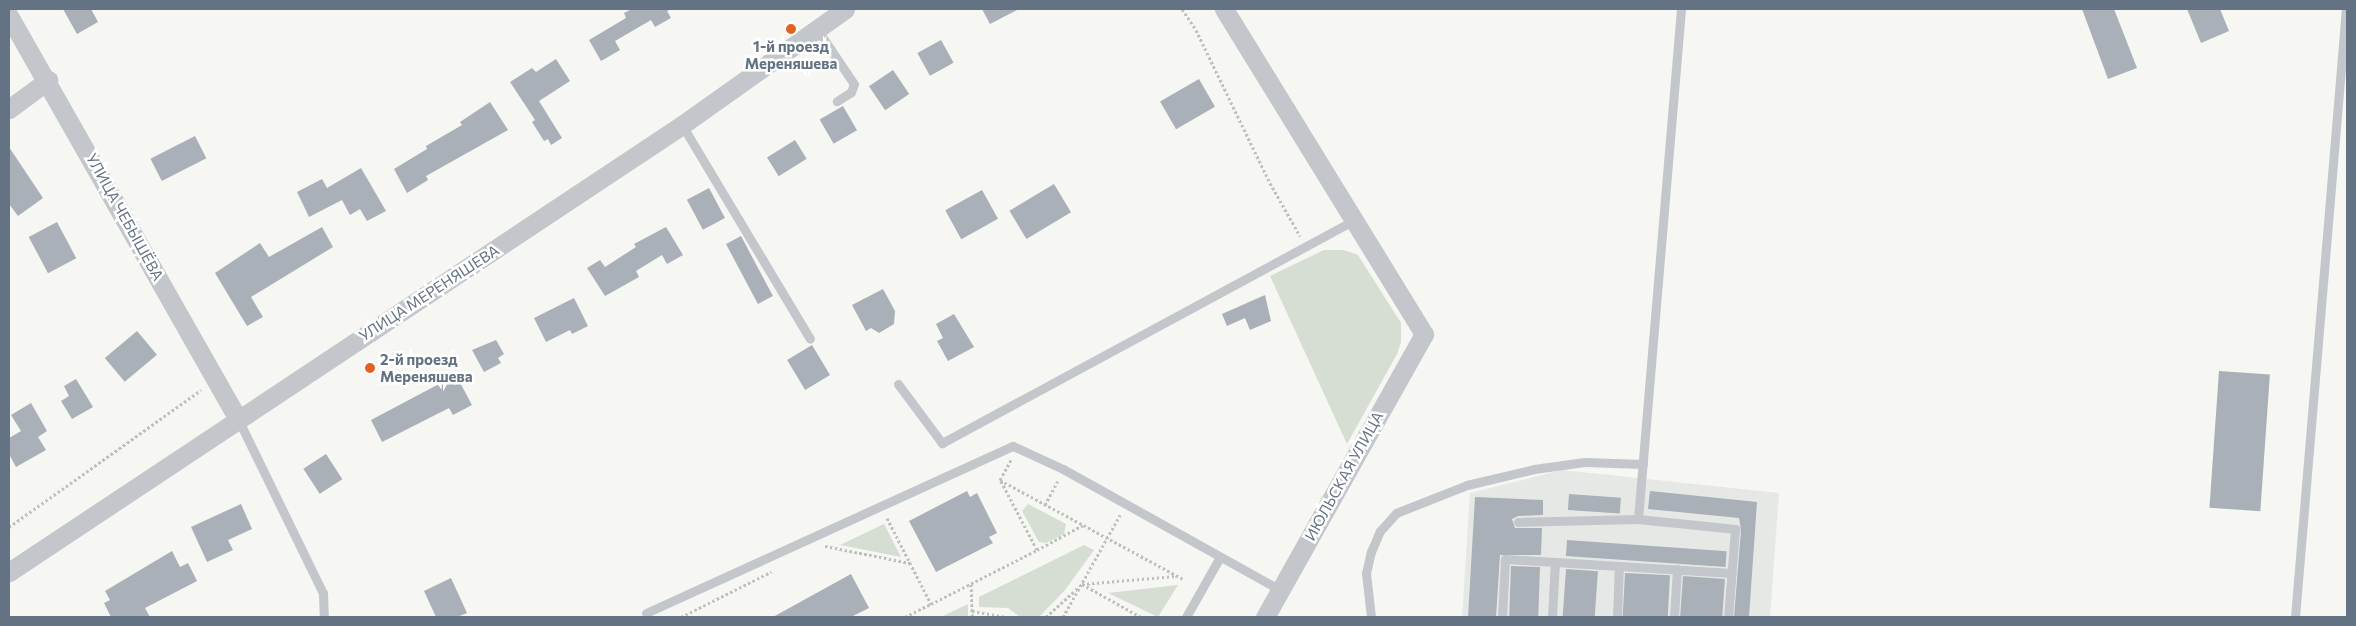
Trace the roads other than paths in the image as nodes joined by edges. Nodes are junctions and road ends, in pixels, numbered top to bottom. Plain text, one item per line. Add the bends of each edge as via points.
1 (845, 9) edge
2 (1224, 9) edge
3 (1681, 9) edge
4 (2346, 9) edge
5 (9, 16) edge
6 (817, 29) junction
7 (48, 80) junction
8 (837, 101) dead end
9 (9, 109) edge
10 (682, 125) junction
11 (1354, 220) junction
12 (810, 339) dead end
13 (898, 384) dead end
14 (238, 419) junction
15 (1643, 464) junction
16 (1638, 519) junction
17 (1518, 522) dead end
18 (1220, 557) junction
19 (1555, 562) junction
20 (1619, 566) junction
21 (1677, 569) junction
22 (9, 572) edge
23 (1732, 573) junction
24 (1280, 590) junction
25 (646, 613) dead end
26 (324, 617) edge
27 (1186, 617) edge
28 (1265, 617) edge
29 (1371, 617) edge
30 (1502, 617) edge
31 (1552, 617) edge
32 (1617, 617) edge
33 (1674, 617) edge
34 (1728, 617) edge
35 (2295, 617) edge

1 - 6 street, УЛИЦА МЕРЕНЯШЕВА
2 - 11 street
3 - 15 lane
4 - 35 lane
5 - 7 street, УЛИЦА ЧЕБЫШЁВА
6 - 8 lane via 854,84 851,92
6 - 10 street, УЛИЦА МЕРЕНЯШЕВА
7 - 9 street
7 - 14 street, УЛИЦА ЧЕБЫШЁВА
10 - 12 lane
10 - 14 street, УЛИЦА МЕРЕНЯШЕВА
11 - 13 lane via 942,444
11 - 24 street, ИЮЛЬСКАЯ УЛИЦА via 1424,334
14 - 22 street, УЛИЦА МЕРЕНЯШЕВА
14 - 26 lane via 323,593
15 - 16 lane
15 - 29 lane via 1585,462 1534,469 1467,485 1396,513 1380,530 1371,552 1366,573
16 - 17 lane
16 - 23 lane via 1735,529
18 - 24 lane
18 - 25 lane via 1019,446 1011,446
18 - 27 lane
19 - 20 lane
19 - 30 lane via 1505,559
19 - 31 lane
20 - 21 lane
20 - 32 lane
21 - 23 lane
21 - 33 lane
23 - 34 lane
24 - 28 street, ИЮЛЬСКАЯ УЛИЦА

